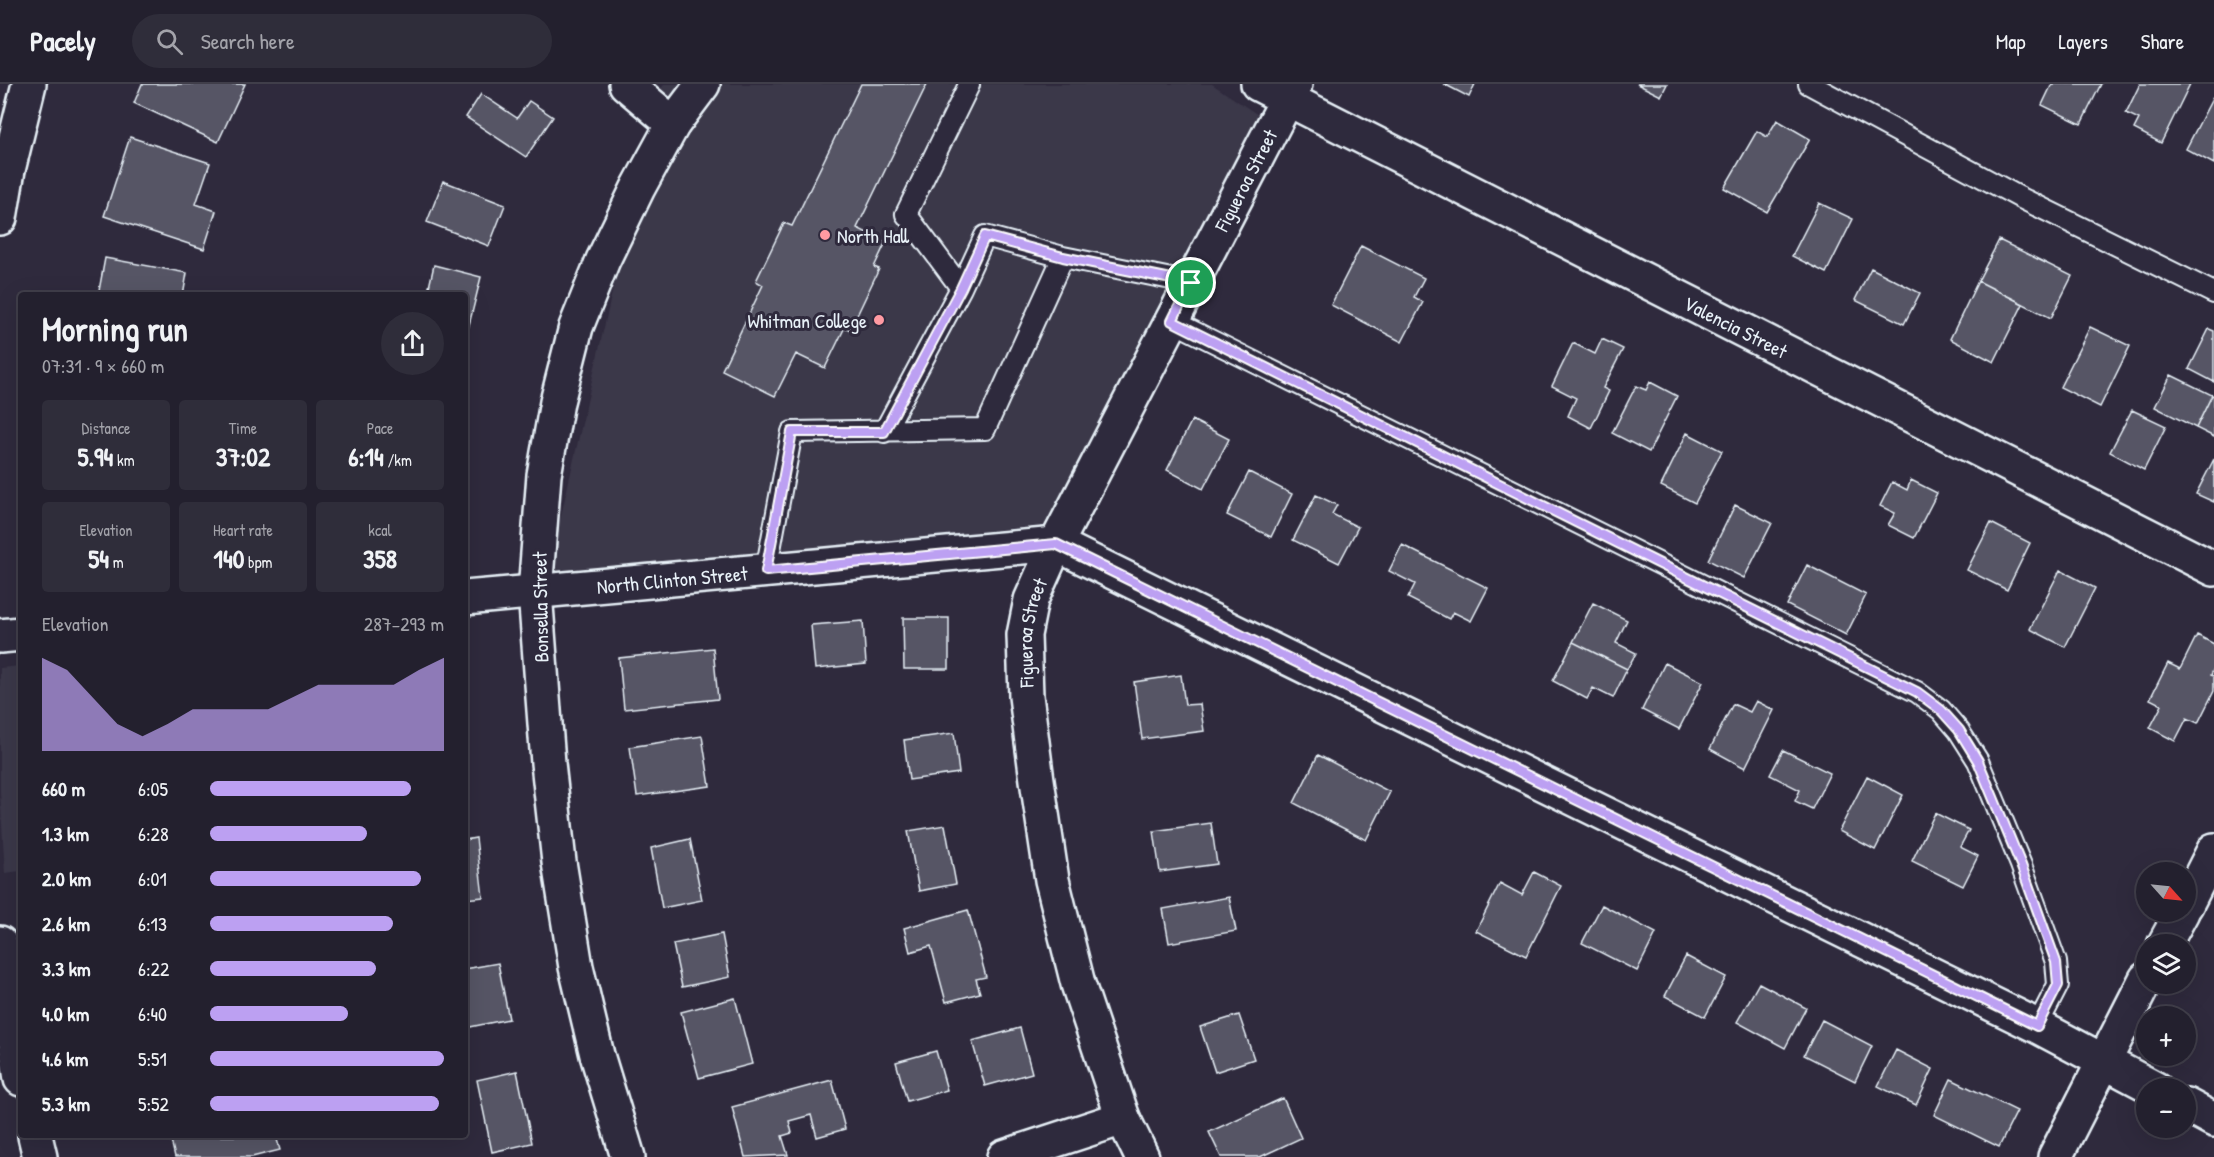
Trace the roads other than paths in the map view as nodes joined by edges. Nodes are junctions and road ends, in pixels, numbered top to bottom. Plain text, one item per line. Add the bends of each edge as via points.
1 (29, 84) edge
2 (626, 84) edge
3 (703, 84) edge
4 (1258, 84) edge
5 (1809, 84) edge
6 (969, 85) edge
7 (1291, 92) edge
8 (673, 124) junction
9 (0, 218) edge
10 (1063, 257) junction
11 (1191, 283) junction
12 (961, 288) junction
13 (2214, 293) edge
14 (1172, 321) junction
15 (884, 432) junction
16 (1056, 544) junction
17 (2214, 568) edge
18 (766, 571) junction
19 (535, 592) junction
20 (468, 598) edge
21 (18, 634) edge
22 (0, 636) edge
23 (2214, 850) edge
24 (2196, 885) edge
25 (0, 943) edge
26 (2139, 994) edge
27 (2037, 1026) junction
28 (18, 1060) edge
29 (2104, 1061) junction
30 (2136, 1078) edge
31 (2196, 1110) edge
32 (1123, 1118) junction
33 (2214, 1120) edge
34 (35, 1138) edge
35 (40, 1157) edge
36 (628, 1157) edge
37 (1004, 1157) edge
38 (1142, 1157) edge
39 (2055, 1157) edge

1 - 9 street
2 - 8 street
3 - 8 street, Bonsella Street
4 - 7 street, Valencia Street
5 - 13 lane via 2019,196
6 - 12 lane via 906,214
7 - 11 street, Figueroa Street
7 - 17 street, Valencia Street
8 - 19 street, Bonsella Street via 603,260 576,327 544,475
10 - 11 lane
10 - 12 lane via 985,236
10 - 15 lane via 986,429
11 - 14 street, Figueroa Street
12 - 15 lane
14 - 16 street, Figueroa Street
14 - 27 lane via 1906,687 1941,710 1978,761 2056,962 2058,985
15 - 18 lane via 792,432
16 - 18 street, North Clinton Street
16 - 27 street
16 - 32 street, Figueroa Street via 1031,600 1024,635 1028,708 1052,880 1078,984
18 - 19 street, North Clinton Street
19 - 20 street, North Clinton Street
19 - 36 street, Bonsella Street via 549,774 576,967
21 - 22 street
23 - 24 street
25 - 28 street
26 - 29 street
27 - 29 street
29 - 30 street
29 - 39 street
31 - 33 street
32 - 37 street
32 - 38 street, Figueroa Street
34 - 35 street

